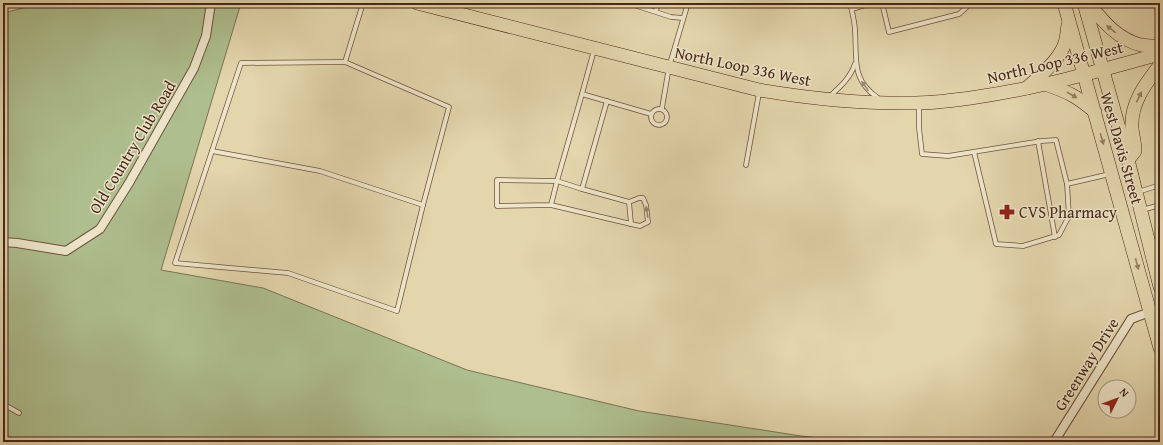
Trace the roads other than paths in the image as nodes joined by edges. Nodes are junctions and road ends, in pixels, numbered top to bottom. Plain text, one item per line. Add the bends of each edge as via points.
1 (211, 3) edge
2 (363, 3) edge
3 (417, 3) edge
4 (628, 3) edge
5 (658, 3) edge
6 (688, 3) edge
7 (850, 3) edge
8 (872, 3) edge
9 (882, 3) edge
10 (966, 3) edge
11 (1064, 3) edge
12 (1084, 3) edge
13 (1088, 3) edge
14 (1156, 3) edge
15 (1160, 7) edge
16 (852, 9) junction
17 (656, 11) junction
18 (684, 18) junction
19 (1069, 21) junction
20 (1160, 47) edge
21 (594, 48) junction
22 (1160, 54) edge
23 (345, 62) junction
24 (856, 62) junction
25 (1160, 65) edge
26 (669, 67) junction
27 (1102, 70) junction
28 (1084, 74) junction
29 (1045, 84) junction
30 (1026, 89) junction
31 (759, 90) junction
32 (582, 94) junction
33 (821, 99) junction
34 (607, 101) junction
35 (885, 103) junction
36 (919, 103) junction
37 (662, 108) junction
38 (1095, 112) junction
39 (651, 114) junction
40 (1038, 141) junction
41 (212, 151) junction
42 (974, 152) junction
43 (1128, 160) junction
44 (746, 166) dead end
45 (1112, 174) junction
46 (557, 181) junction
47 (1067, 184) junction
48 (1160, 185) edge
49 (582, 189) junction
50 (1135, 193) junction
51 (629, 202) junction
52 (423, 205) junction
53 (551, 205) junction
54 (1160, 205) edge
55 (1140, 211) junction
56 (631, 224) junction
57 (1055, 236) junction
58 (3, 242) edge
59 (1160, 287) edge
60 (1150, 312) junction
61 (1160, 348) edge
62 (3, 404) edge
63 (19, 413) dead end
64 (1054, 442) edge

1 - 58 street, Old Country Club Road via 206,36 194,68 100,229 66,251
2 - 23 lane
3 - 21 main road, North Loop 336 West
4 - 17 lane
5 - 17 lane
6 - 18 lane
7 - 16 lane
8 - 16 lane
9 - 10 lane via 889,32 959,14 967,7
11 - 19 main road, West Davis Street
12 - 27 main road, West Davis Street
20 -> 13 main road via 1141,45 1120,36
14 - 15 lane via 1157,8
16 - 24 lane
17 - 18 lane
18 - 26 lane
19 - 28 main road, West Davis Street
19 - 30 main road via 1065,43 1057,56
21 - 26 main road, North Loop 336 West
21 - 32 lane
22 - 27 main road, North Loop 336 West
23 - 41 lane via 241,63
23 - 52 lane via 449,107
24 - 33 lane via 853,72 844,84 830,96
35 -> 24 lane via 872,94 864,84 857,72
43 -> 25 main road via 1135,151 1132,128 1134,109 1140,94
26 - 31 main road, North Loop 336 West
26 - 37 lane
27 - 28 main road, North Loop 336 West
27 - 43 main road, West Davis Street
28 - 29 main road, North Loop 336 West
28 - 38 main road, West Davis Street
29 - 30 main road, North Loop 336 West
29 -> 38 main road via 1080,99
30 - 36 main road, North Loop 336 West
31 - 33 main road, North Loop 336 West
31 - 44 lane
32 - 34 lane
32 - 46 lane
33 - 35 main road, North Loop 336 West
34 - 39 lane
34 - 49 lane
35 - 36 main road, North Loop 336 West
36 - 42 lane via 922,154 948,156
37 - 39 lane via 655,109
37 - 39 lane via 667,112 667,119 663,124 657,125 652,121
38 -> 45 main road, West Davis Street
40 - 42 lane
40 - 47 lane via 1056,140
40 - 57 lane
41 - 52 lane via 320,171
41 - 52 lane via 175,263 288,273 397,311
42 - 57 lane via 996,244 1023,246
43 - 50 main road, West Davis Street
45 - 47 lane
45 -> 60 main road, West Davis Street
46 - 49 lane
46 - 53 lane
46 - 53 lane via 497,180 497,206
47 - 57 lane via 1069,216 1059,235
48 - 50 lane
49 - 51 lane
50 - 55 main road, West Davis Street
51 - 56 lane
56 -> 51 lane via 640,226 648,222 643,198
53 - 56 lane
54 - 55 lane
55 - 59 main road, West Davis Street
60 - 61 main road, West Davis Street
60 - 64 street, Greenway Drive via 1131,319
62 - 63 lane

